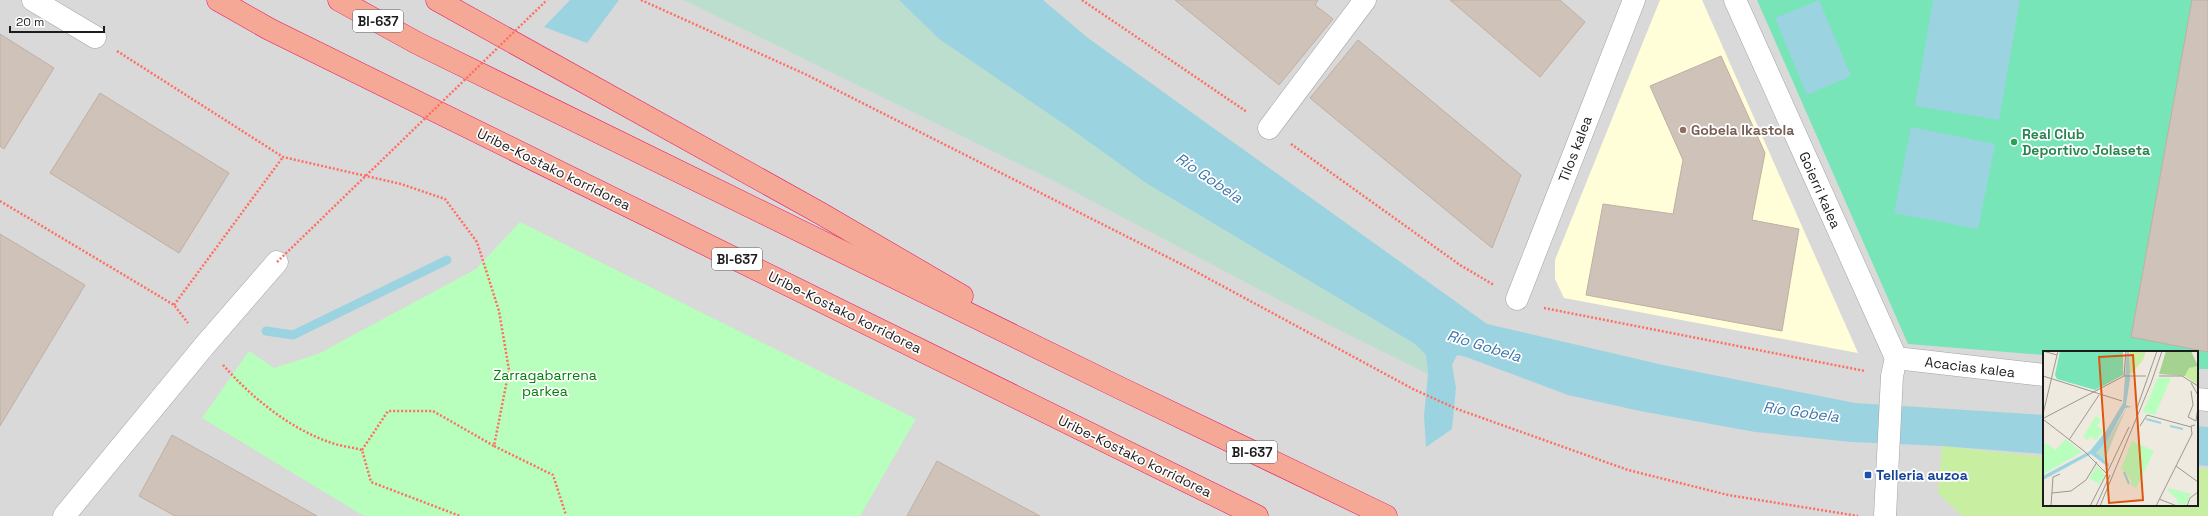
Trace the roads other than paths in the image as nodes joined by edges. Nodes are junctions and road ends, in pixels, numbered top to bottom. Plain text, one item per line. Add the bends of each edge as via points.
1 (33, 0) edge
2 (218, 0) edge
3 (339, 0) edge
4 (437, 0) edge
5 (1365, 0) edge
6 (1634, 0) edge
7 (1735, 0) edge
8 (95, 37) road end
9 (1269, 128) road end
10 (277, 262) road end
11 (1517, 299) road end
12 (1894, 367) junction
13 (2043, 376) edge
14 (1118, 387) junction
15 (2198, 399) edge
16 (2208, 400) edge
17 (1885, 509) edge
18 (64, 516) edge
19 (1257, 516) edge
20 (1386, 516) edge

1 - 8 street
2 - 19 highway, Uribe-Kostako korridorea / BI-637 via 269,29
3 - 14 highway, BI-637 via 417,43
4 - 14 highway via 820,213
5 - 9 street
6 - 11 street, Tilos kalea
7 - 12 street, Goierri kalea
10 - 18 street
12 - 13 street, Acacias kalea
12 - 17 street
14 - 20 highway, BI-637
15 - 16 street

